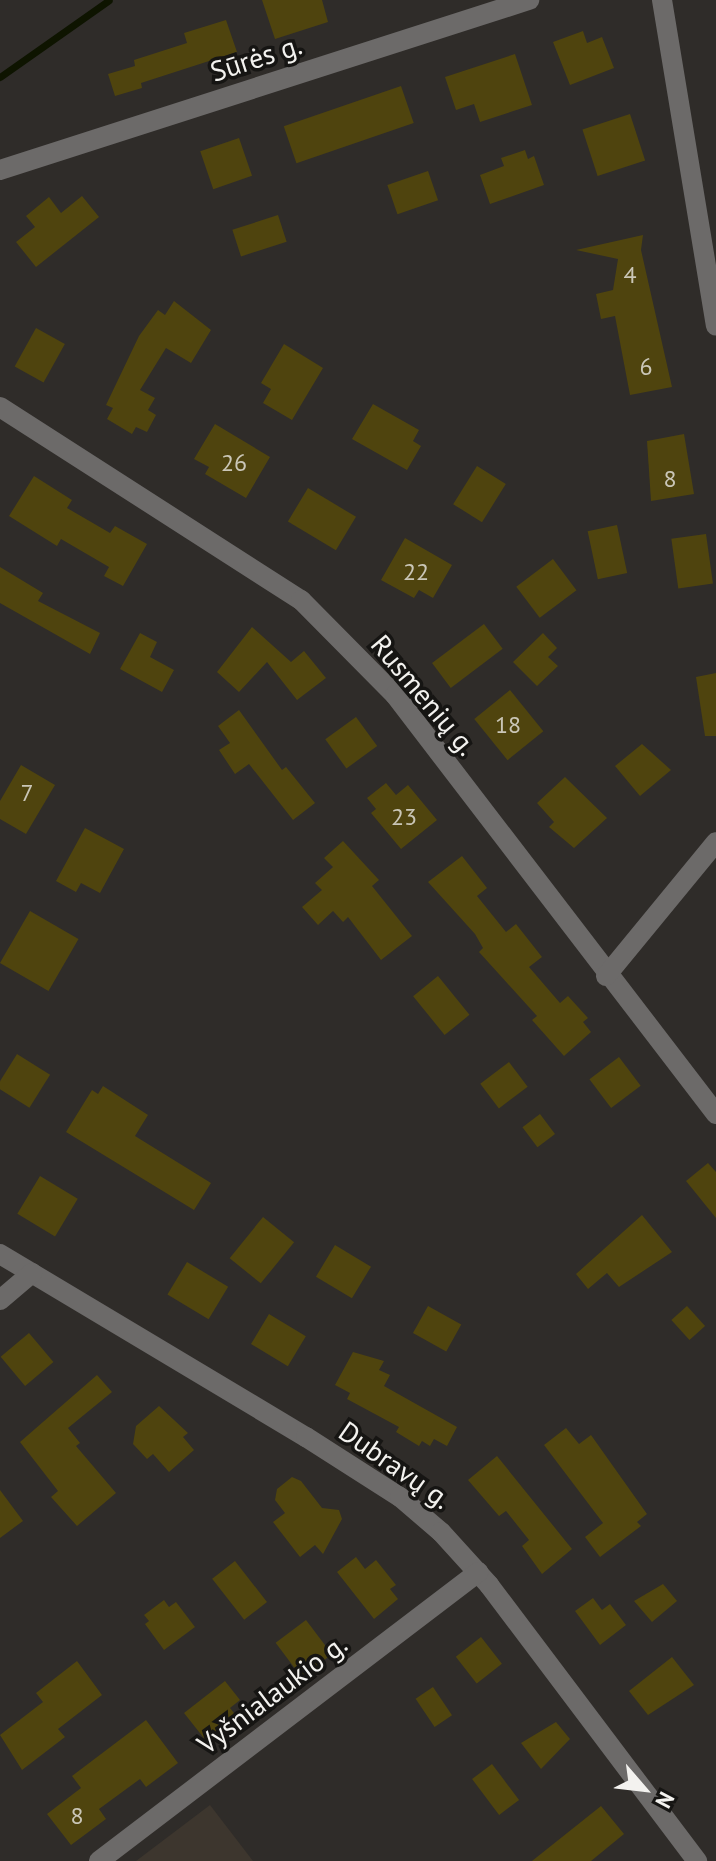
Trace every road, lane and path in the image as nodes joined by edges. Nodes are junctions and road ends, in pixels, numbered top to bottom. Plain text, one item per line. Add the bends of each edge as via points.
1 (529, 0) edge
2 (662, 0) edge
3 (0, 170) edge
4 (716, 326) edge
5 (0, 407) edge
6 (716, 842) edge
7 (606, 976) junction
8 (716, 1114) edge
9 (0, 1254) edge
10 (32, 1273) junction
11 (0, 1300) edge
12 (479, 1572) junction
13 (99, 1861) edge
14 (697, 1861) edge

1 - 3 street, Sūrės g.
2 - 4 street
5 - 7 street, Rusmenių g. via 301,600 395,695
6 - 7 street
7 - 8 street, Rusmenių g.
9 - 10 street, Dubravų g.
10 - 11 street
10 - 12 street, Dubravų g. via 400,1497
12 - 13 street, Vyšnialaukio g.
12 - 14 street, Dubravų g.

